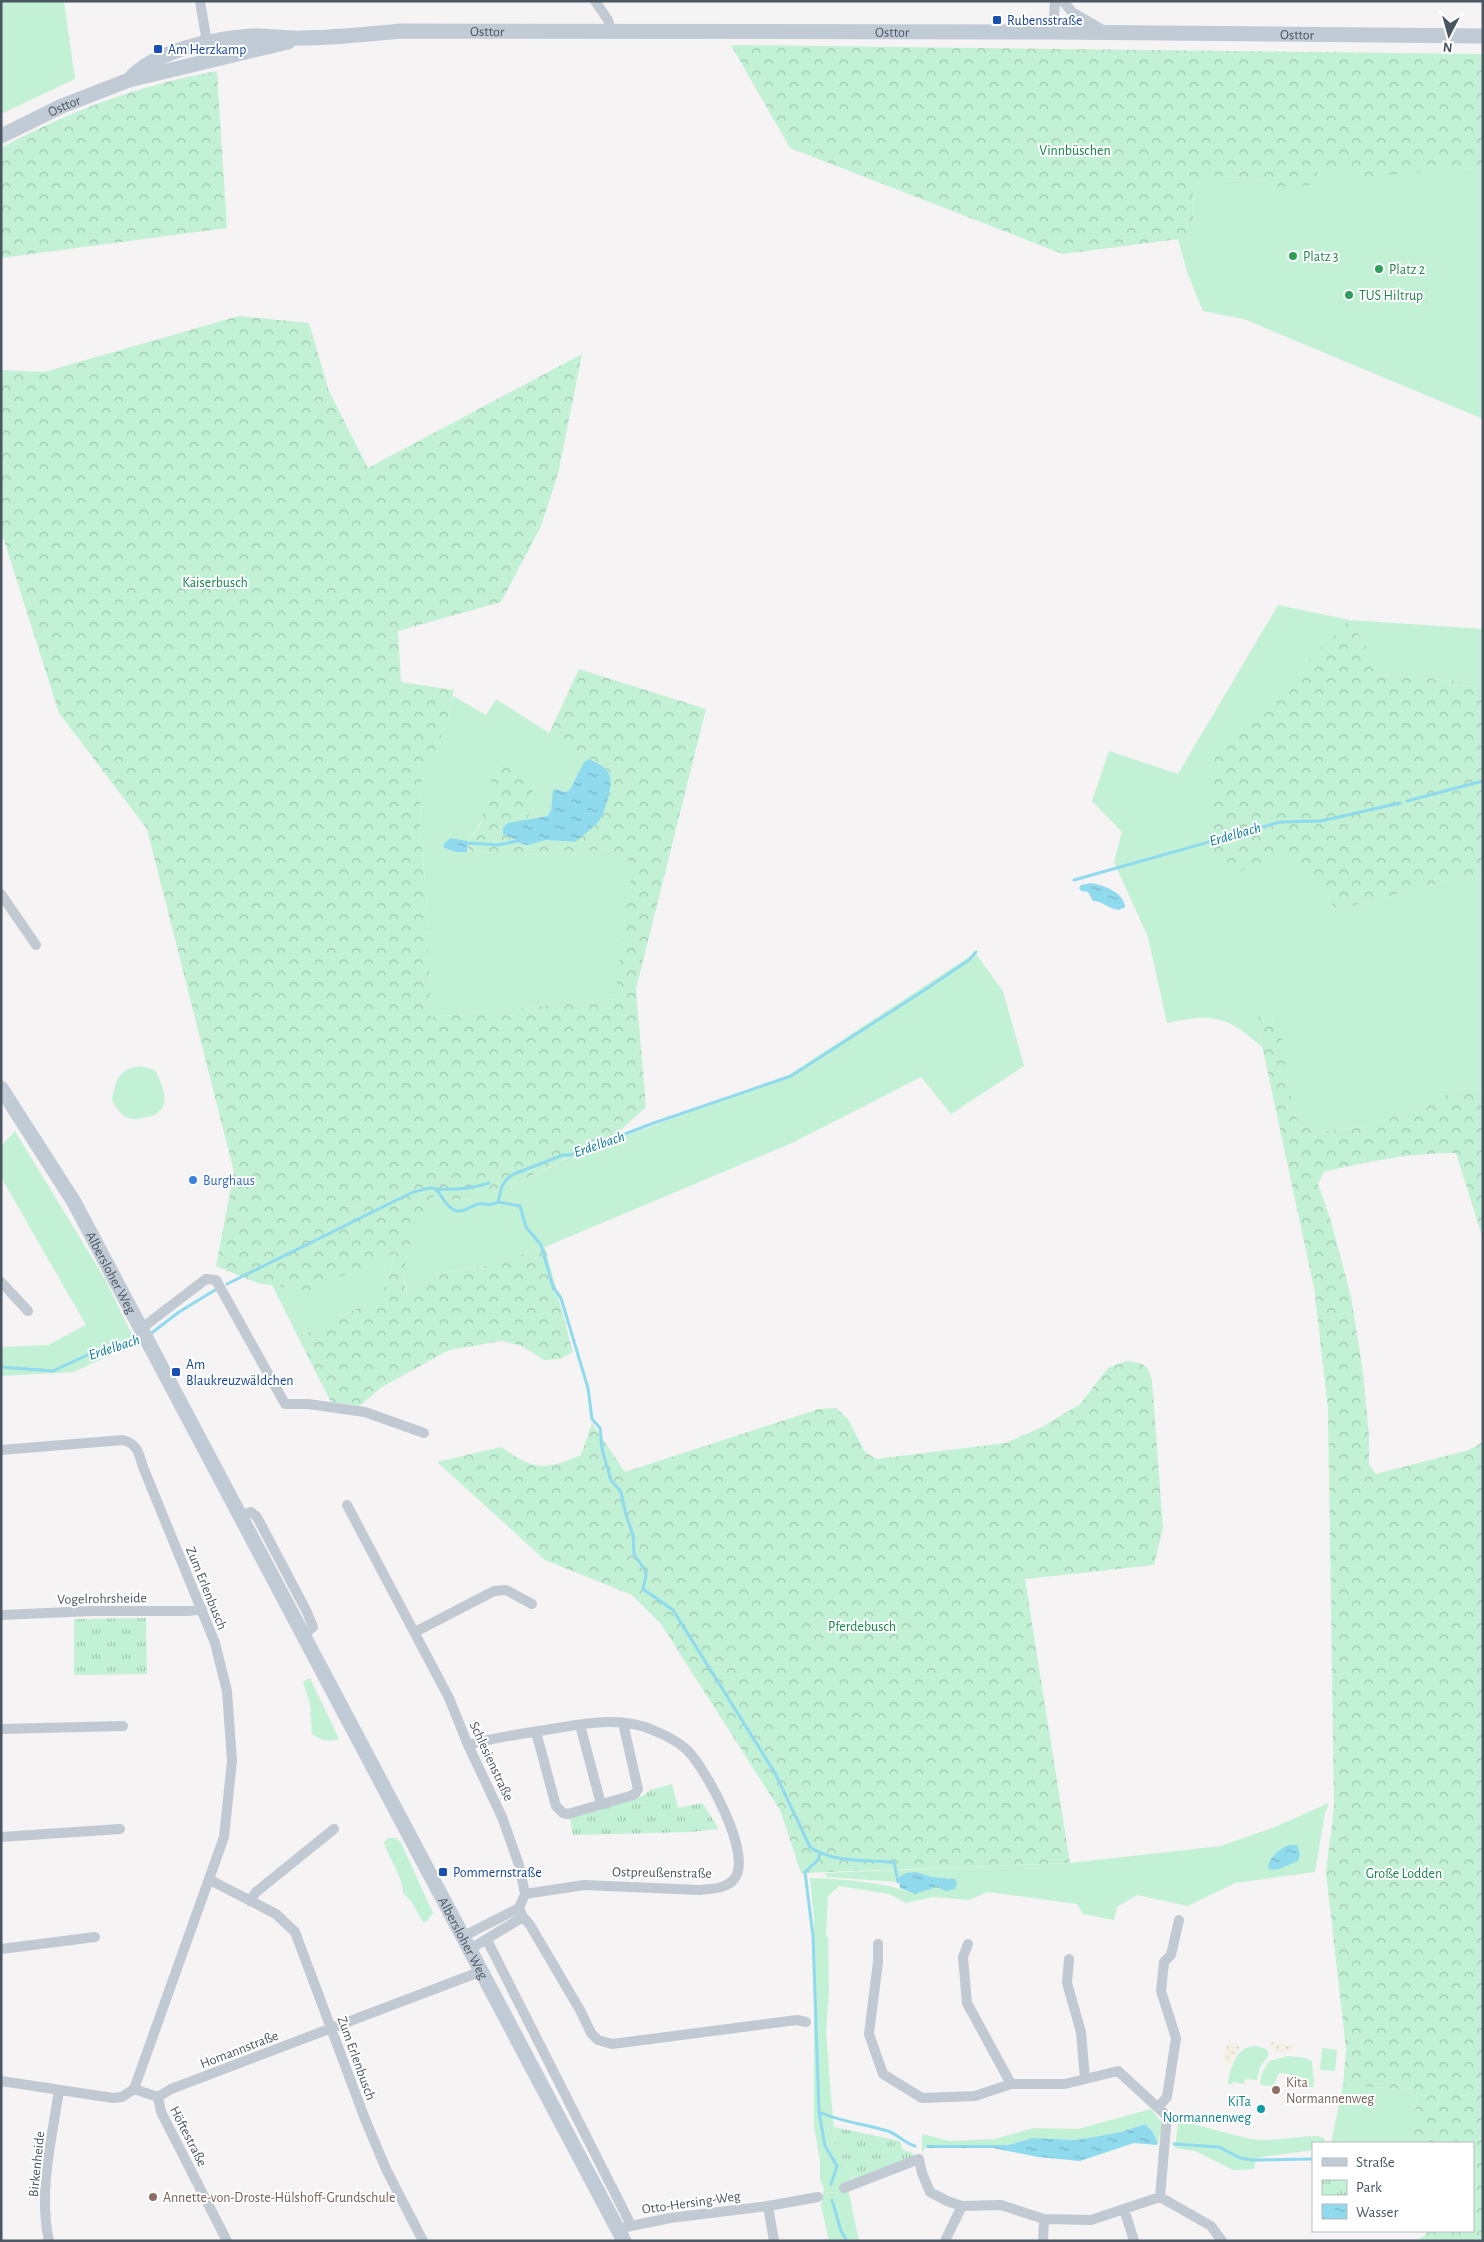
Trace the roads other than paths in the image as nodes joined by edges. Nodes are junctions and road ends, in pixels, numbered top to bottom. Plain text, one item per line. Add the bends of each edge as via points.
1 (200, 1) edge
2 (596, 1) edge
3 (1055, 1) edge
4 (1063, 1) edge
5 (612, 32) junction
6 (1053, 32) junction
7 (1108, 32) junction
8 (1483, 36) edge
9 (301, 38) junction
10 (206, 43) junction
11 (210, 61) junction
12 (129, 80) junction
13 (1, 136) edge
14 (1, 894) edge
15 (36, 945) dead end
16 (1, 1088) edge
17 (1, 1282) edge
18 (28, 1311) dead end
19 (145, 1333) junction
20 (424, 1434) dead end
21 (1, 1450) edge
22 (347, 1505) dead end
23 (532, 1604) dead end
24 (202, 1609) junction
25 (1, 1615) edge
26 (415, 1632) junction
27 (623, 1723) junction
28 (580, 1725) junction
29 (123, 1726) dead end
30 (1, 1729) edge
31 (536, 1732) junction
32 (468, 1745) junction
33 (601, 1804) junction
34 (120, 1828) dead end
35 (334, 1829) dead end
36 (1, 1837) edge
37 (210, 1880) junction
38 (525, 1894) junction
39 (250, 1900) junction
40 (521, 1912) junction
41 (1179, 1920) dead end
42 (95, 1938) dead end
43 (486, 1940) junction
44 (467, 1942) junction
45 (878, 1944) dead end
46 (968, 1944) dead end
47 (1, 1949) edge
48 (1069, 1959) dead end
49 (482, 1971) junction
50 (806, 2022) dead end
51 (332, 2028) junction
52 (1085, 2079) junction
53 (1, 2081) edge
54 (1011, 2084) junction
55 (134, 2089) junction
56 (59, 2090) junction
57 (158, 2097) junction
58 (1158, 2107) junction
59 (844, 2188) dead end
60 (818, 2197) dead end
61 (1160, 2197) junction
62 (768, 2206) junction
63 (962, 2206) junction
64 (1124, 2209) junction
65 (1044, 2219) junction
66 (624, 2232) edge
67 (49, 2241) edge
68 (227, 2241) edge
69 (423, 2241) edge
70 (774, 2241) edge
71 (945, 2241) edge
72 (1043, 2241) edge
73 (1134, 2241) edge
74 (1222, 2241) edge

1 - 10 street
2 - 5 street
3 - 6 street
4 - 7 street via 1072,12
5 - 6 main road, Osttor
5 - 9 main road, Osttor via 401,32
6 - 7 main road, Osttor
7 - 8 main road, Osttor
9 - 10 main road, Osttor via 252,36
9 - 11 main road, Osttor
10 - 11 street
10 - 12 main road, Osttor via 161,58 139,69
11 - 12 main road, Osttor
12 - 13 main road, Osttor via 62,106
14 - 15 street
16 - 19 main road, Albersloher Weg via 74,1202
17 - 18 street
19 - 20 street via 206,1279 216,1280 285,1404 365,1412
19 - 44 main road, Albersloher Weg
21 - 24 street, Zum Erlenbusch via 131,1442 137,1448
22 - 26 street, Schlesienstraße
23 - 26 street via 506,1590 494,1591
24 - 25 street, Vogelrohrsheide
24 - 37 street, Zum Erlenbusch via 215,1643 227,1691 232,1761 224,1836
26 - 32 street, Schlesienstraße via 449,1698
27 - 28 street, Ostpreußenstraße
27 - 33 street via 638,1789 635,1794
27 - 38 street, Ostpreußenstraße via 643,1727 680,1743 696,1760 709,1781 736,1843 739,1867 734,1879 723,1886 700,1890 584,1885
28 - 31 street, Ostpreußenstraße
28 - 33 street
29 - 30 street
31 - 32 street, Ostpreußenstraße
31 - 33 street via 559,1811 568,1814
32 - 38 street, Schlesienstraße via 502,1817
34 - 36 street
35 - 39 street
37 - 39 street, Zum Erlenbusch
37 - 55 street, Zum Erlenbusch
38 - 40 street
39 - 51 street, Zum Erlenbusch via 276,1914 295,1932
40 - 43 street
40 - 44 street
40 - 50 street via 598,2040 612,2044 779,2022
41 - 58 street via 1171,1954 1164,1962 1162,1991 1176,2038 1168,2097
42 - 47 street
43 - 44 street
43 - 66 street, Albersloher Weg
44 - 49 main road, Albersloher Weg
45 - 54 street via 869,2034 883,2074 922,2098 974,2096
46 - 54 street via 964,1957 967,2003
48 - 52 street via 1067,1983 1081,2032
49 - 51 street, Homannstraße
49 - 66 main road, Albersloher Weg
51 - 57 street, Homannstraße via 171,2089
51 - 69 street, Zum Erlenbusch via 379,2152
52 - 54 street via 1065,2084
52 - 58 street via 1118,2072
53 - 56 street
55 - 56 street via 122,2097 113,2098
55 - 57 street
56 - 67 street, Birkenheide via 45,2187 45,2222
57 - 68 street, Höftestraße via 161,2112
58 - 61 street via 1167,2116
59 - 63 street via 919,2158 930,2192
60 - 62 street, Otto-Hersing-Weg
61 - 64 street
61 - 74 street via 1210,2226
62 - 66 street, Otto-Hersing-Weg
62 - 70 street
63 - 65 street via 1001,2205
63 - 71 street
64 - 65 street via 1091,2220
64 - 73 street
65 - 72 street

